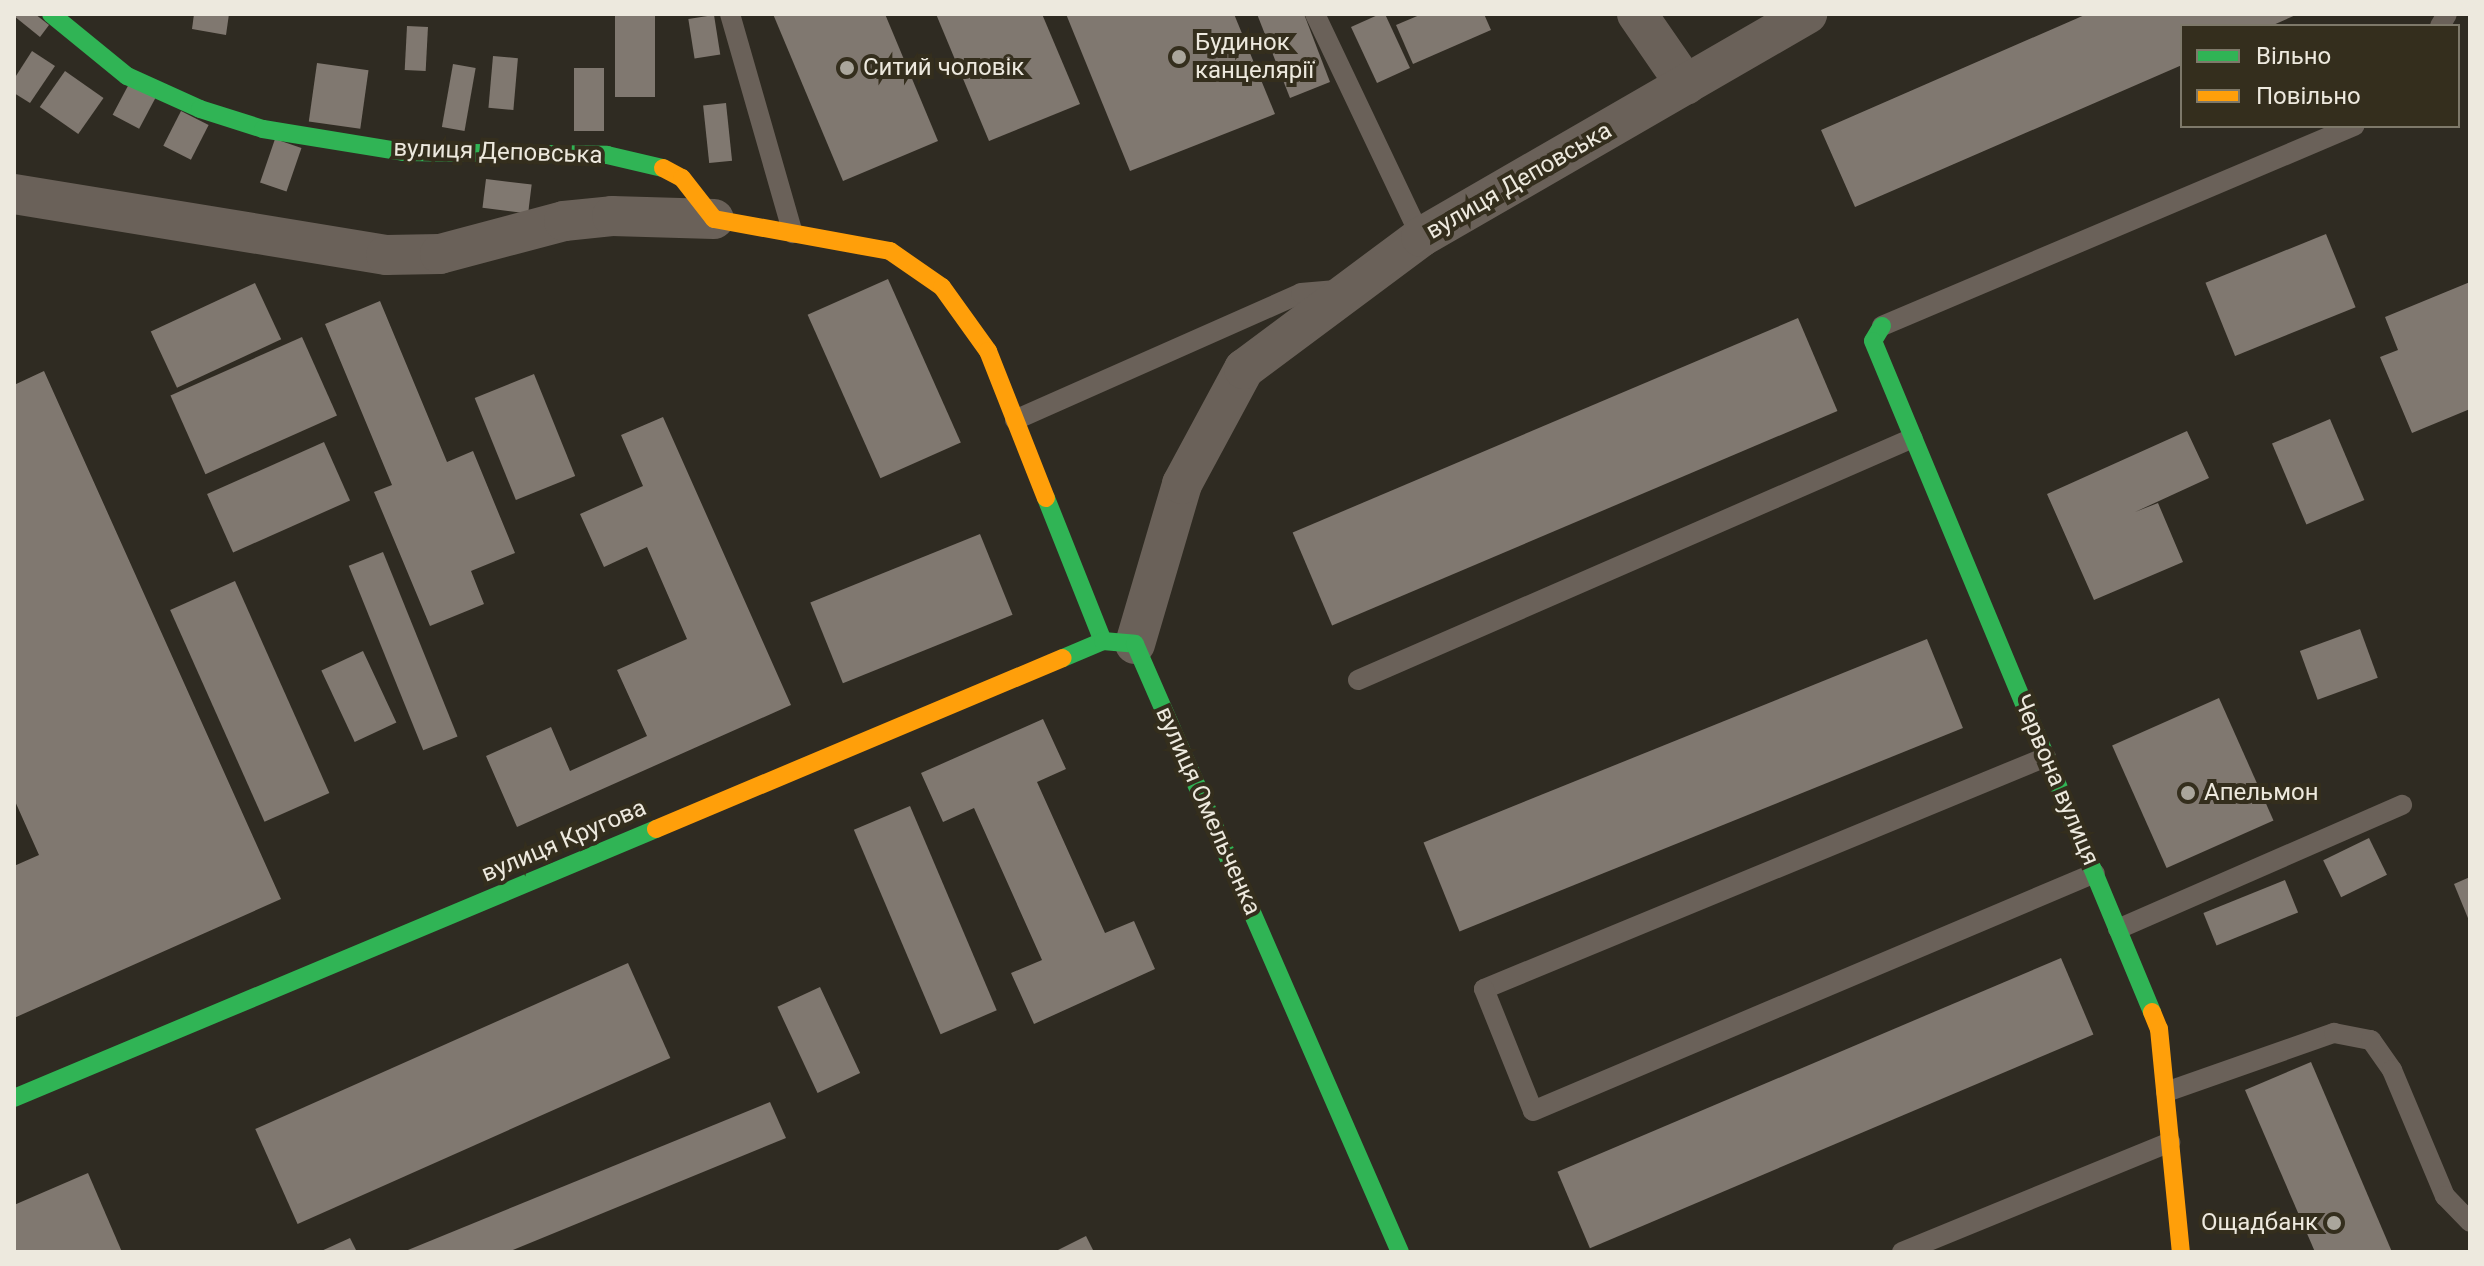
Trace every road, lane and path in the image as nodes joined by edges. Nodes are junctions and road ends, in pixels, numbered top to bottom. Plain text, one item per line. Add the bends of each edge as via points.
1 (51, 14) edge
2 (730, 14) edge
3 (1315, 14) edge
4 (1637, 14) edge
5 (1807, 14) edge
6 (1686, 85) junction
7 (2349, 128) edge
8 (14, 194) edge
9 (714, 219) junction
10 (793, 233) junction
11 (1421, 237) junction
12 (1351, 289) junction
13 (1882, 326) joint
14 (1015, 420) junction
15 (1913, 438) junction
16 (1119, 642) junction
17 (1358, 680) dead end
18 (2046, 757) junction
19 (2402, 805) dead end
20 (2095, 873) junction
21 (2118, 929) junction
22 (2166, 1092) junction
23 (14, 1098) edge
24 (2170, 1142) junction
25 (2470, 1222) edge
26 (1400, 1252) edge
27 (1902, 1252) edge
28 (2181, 1252) edge

1 - 9 street, вулиця Деповська via 127,76 200,109 263,129 403,152 607,155 653,163 682,178
2 - 10 lane
3 - 11 lane
4 - 6 street
5 - 6 street, вулиця Деповська
6 - 11 street, вулиця Деповська
7 - 13 lane
8 - 9 street via 386,255 440,254 564,221 612,216
9 - 10 street
10 - 14 street via 890,251 942,287 988,351
11 - 12 street, вулиця Деповська
12 - 14 lane via 1301,293
12 - 16 street, вулиця Деповська via 1244,369 1182,484
13 - 15 street, Червона вулиця via 1873,341
14 - 16 street
15 - 17 lane
15 - 18 street, Червона вулиця
16 - 23 street, вулиця Кругова
16 - 26 street, вулиця Омельченка
18 - 20 street, Червона вулиця
18 - 20 lane via 1484,989 1533,1111
19 - 21 lane
20 - 21 street, Червона вулиця
21 - 22 street, Червона вулиця via 2159,1029
22 - 24 street, Червона вулиця
22 - 25 lane via 2334,1033 2371,1040 2392,1070 2445,1196
24 - 27 lane
24 - 28 street, Червона вулиця

